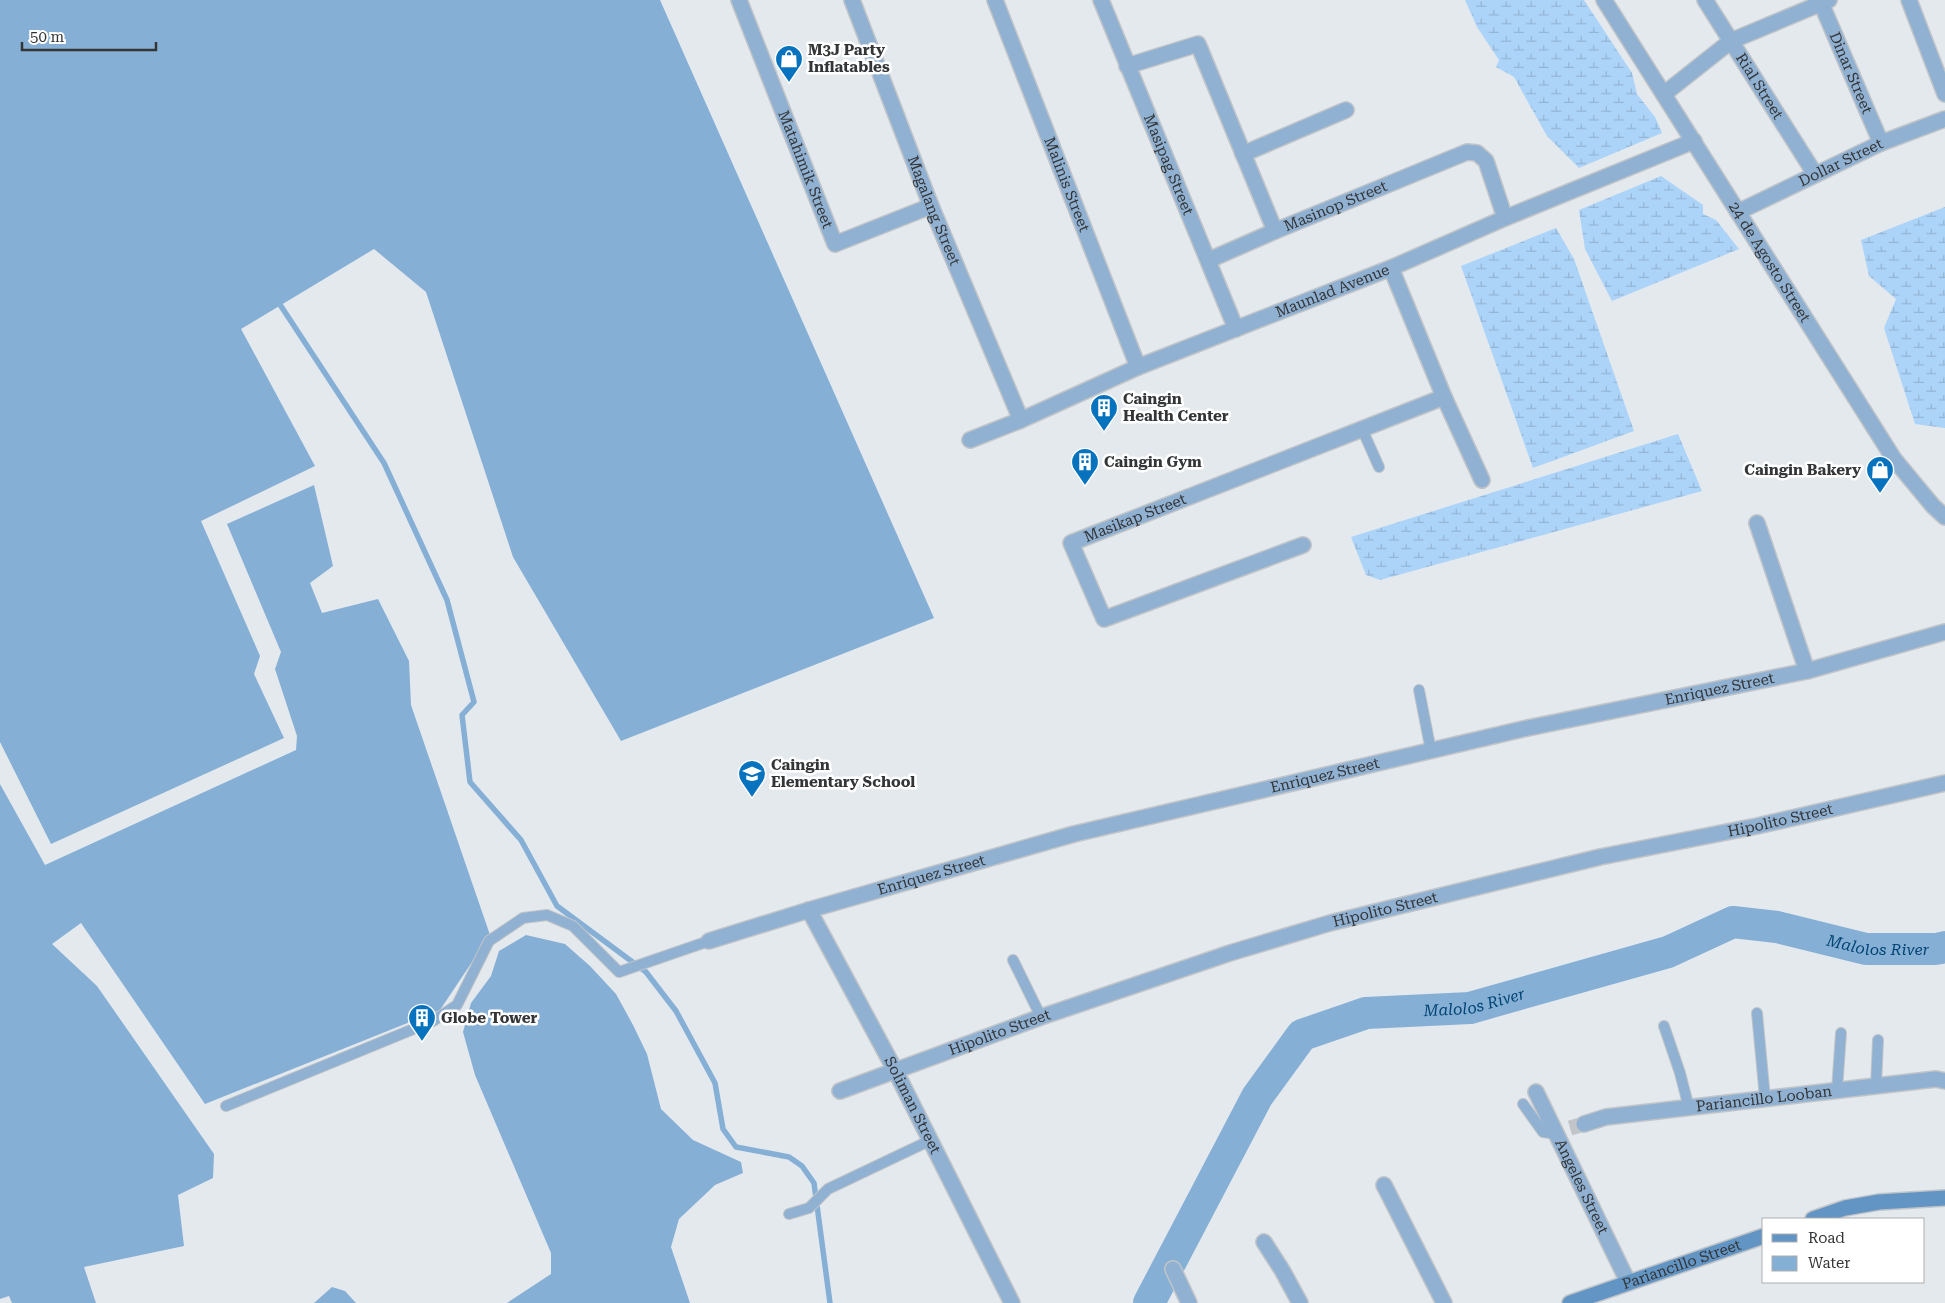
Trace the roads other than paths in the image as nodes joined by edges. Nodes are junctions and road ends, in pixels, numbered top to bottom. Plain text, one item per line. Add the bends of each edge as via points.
1 (739, 0) edge
2 (852, 0) edge
3 (995, 0) edge
4 (1101, 0) edge
5 (1604, 0) edge
6 (1705, 0) edge
7 (1910, 0) edge
8 (1825, 1) edge
9 (1731, 42) junction
10 (1127, 66) junction
11 (1664, 94) junction
12 (1945, 94) edge
13 (1346, 110) dead end
14 (1945, 119) edge
15 (1694, 141) junction
16 (1881, 143) junction
17 (1243, 154) junction
18 (1815, 174) junction
19 (931, 206) junction
20 (1738, 212) junction
21 (1505, 218) junction
22 (1275, 231) junction
23 (1209, 260) junction
24 (1391, 268) junction
25 (1236, 329) junction
26 (1138, 367) junction
27 (1444, 397) junction
28 (1021, 420) junction
29 (1362, 429) junction
30 (970, 440) dead end
31 (1379, 467) dead end
32 (1482, 480) dead end
33 (1945, 517) edge
34 (1757, 523) dead end
35 (1303, 545) dead end
36 (1945, 632) edge
37 (1807, 671) junction
38 (1419, 690) dead end
39 (1431, 751) junction
40 (1945, 783) edge
41 (809, 910) junction
42 (709, 941) joint
43 (1013, 960) dead end
44 (1757, 1013) dead end
45 (1041, 1017) junction
46 (1664, 1026) dead end
47 (1841, 1033) dead end
48 (1878, 1040) dead end
49 (895, 1070) junction
50 (1945, 1081) edge
51 (1876, 1086) junction
52 (1837, 1090) junction
53 (840, 1091) dead end
54 (1536, 1092) dead end
55 (1765, 1098) junction
56 (1523, 1104) dead end
57 (226, 1106) dead end
58 (1689, 1108) junction
59 (1570, 1129) junction
60 (930, 1140) junction
61 (1384, 1185) dead end
62 (1945, 1198) edge
63 (789, 1214) dead end
64 (1816, 1218) edge
65 (1762, 1237) edge
66 (1264, 1242) dead end
67 (1173, 1269) dead end
68 (1628, 1282) junction
69 (1012, 1303) edge
70 (1189, 1303) edge
71 (1300, 1303) edge
72 (1444, 1303) edge
73 (1570, 1303) edge

1 - 19 street, Matahimik Street via 835,244
2 - 19 street, Magalang Street
3 - 26 street, Malinis Street
4 - 10 street, Masipag Street
5 - 11 street, 24 de Agosto Street
6 - 9 street, Rial Street
7 - 12 street
8 - 9 street
8 - 16 street, Dinar Street
9 - 11 street
9 - 18 street, Rial Street
10 - 17 street, Masinop Street via 1198,44
10 - 23 street, Masipag Street
11 - 15 street, 24 de Agosto Street
13 - 17 street
14 - 16 street, Dollar Street
15 - 20 street, 24 de Agosto Street
15 - 21 street, Maunlad Avenue
16 - 18 street, Dollar Street
17 - 22 street, Masinop Street
18 - 20 street, Dollar Street
19 - 28 street, Magalang Street
20 - 33 street, 24 de Agosto Street via 1894,459
21 - 22 street, Masinop Street via 1486,161 1477,153 1467,152
21 - 24 street, Maunlad Avenue
22 - 23 street
23 - 25 street, Masipag Street
24 - 25 street, Maunlad Avenue
24 - 27 street
25 - 26 street, Maunlad Avenue
26 - 28 street, Maunlad Avenue
27 - 29 street, Masikap Street
27 - 32 street
28 - 30 street, Maunlad Avenue
29 - 31 lane
29 - 35 street, Masikap Street via 1071,543 1104,619
34 - 37 street
36 - 37 street, Enriquez Street
37 - 39 street, Enriquez Street
38 - 39 lane
39 - 41 street, Enriquez Street via 1074,834
40 - 45 street, Hipolito Street via 1757,826 1600,857 1330,923
41 - 42 street, Enriquez Street
41 - 49 street, Soliman Street
42 - 57 lane via 619,972 572,926 547,915 523,918 488,941 457,1005 432,1022
43 - 45 lane
44 - 55 lane
45 - 49 street, Hipolito Street
46 - 58 lane
47 - 52 lane
48 - 51 lane
49 - 53 street, Hipolito Street
49 - 60 street, Soliman Street
50 - 51 street, Pariancillo Looban via 1936,1079
51 - 52 street, Pariancillo Looban
52 - 55 street, Pariancillo Looban
54 - 59 street, Angeles Street
55 - 58 street, Pariancillo Looban
56 - 59 lane via 1544,1132
58 - 59 street, Pariancillo Looban via 1606,1117
59 - 68 street, Angeles Street
60 - 63 lane via 828,1190 809,1208
60 - 69 street, Soliman Street
61 - 72 street
62 - 64 main road via 1879,1202 1845,1208
65 - 68 main road, Pariancillo Street
66 - 71 street
67 - 70 street
68 - 73 main road, Pariancillo Street

